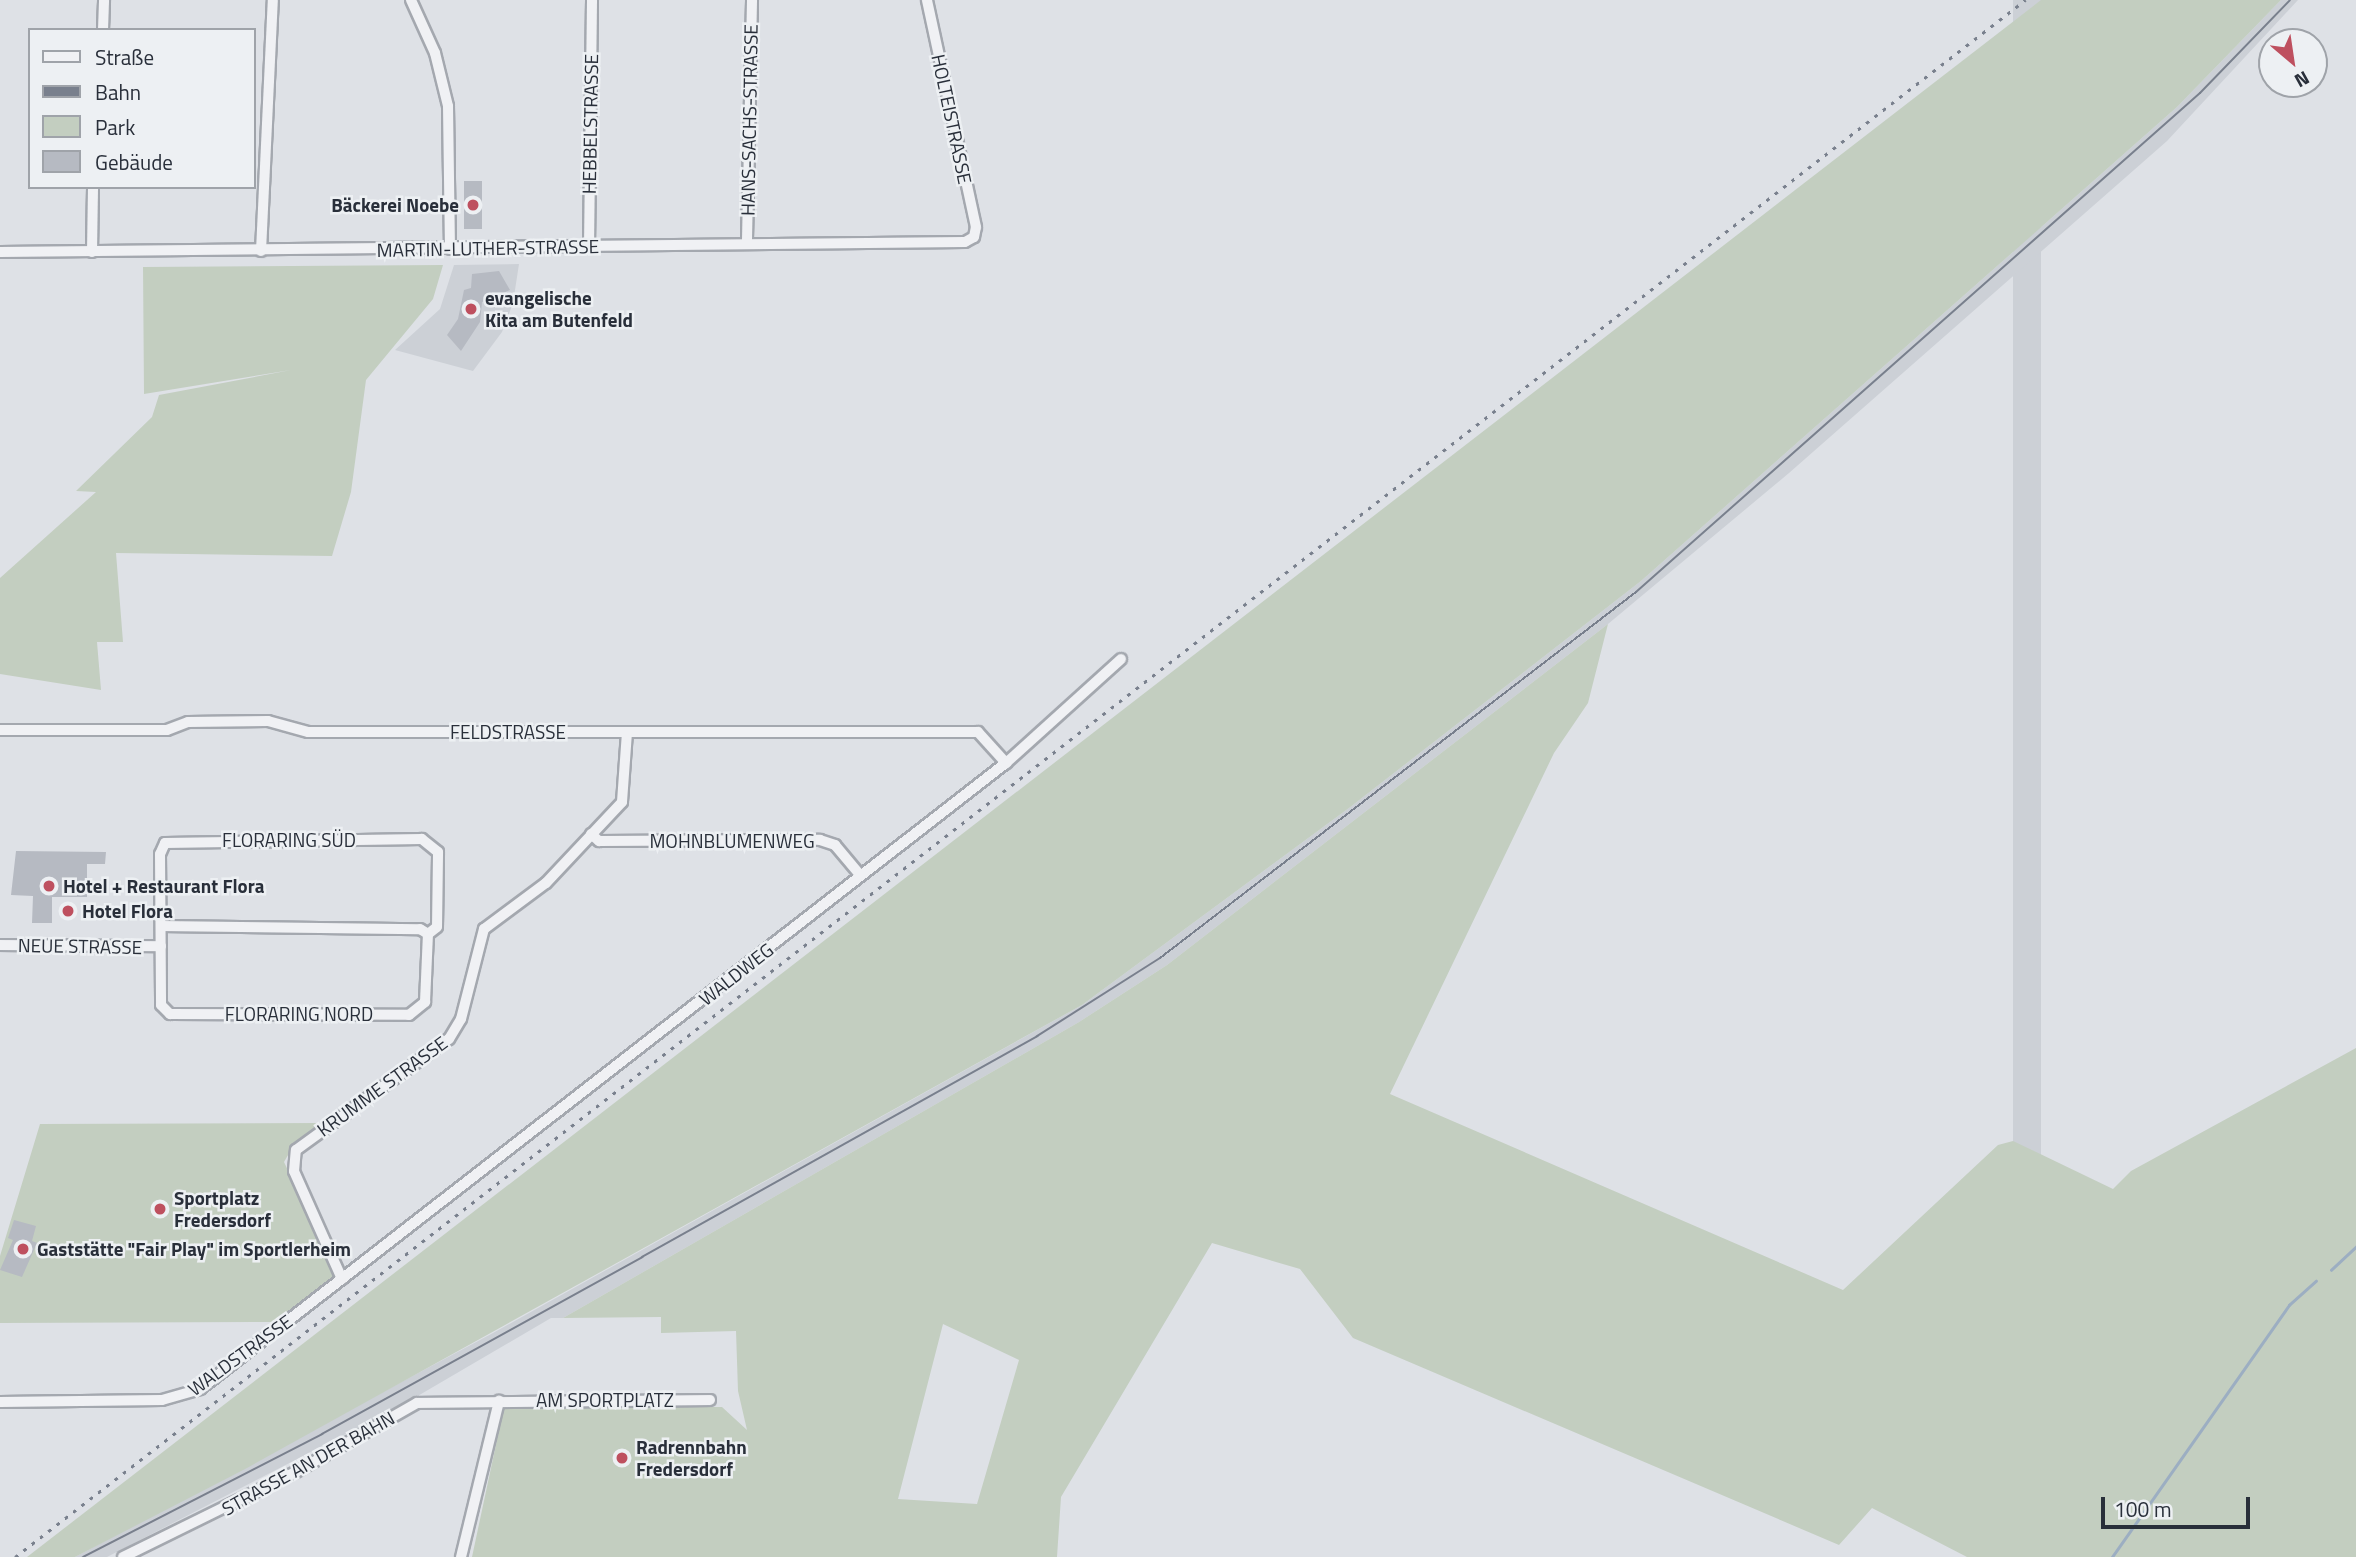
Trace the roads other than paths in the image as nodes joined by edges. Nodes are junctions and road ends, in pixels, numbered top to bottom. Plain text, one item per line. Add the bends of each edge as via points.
1 (104, 0) edge
2 (273, 0) edge
3 (411, 0) edge
4 (592, 0) edge
5 (752, 0) edge
6 (927, 0) edge
7 (103, 28) edge
8 (93, 189) edge
9 (974, 237) joint
10 (747, 240) junction
11 (589, 247) junction
12 (450, 249) junction
13 (261, 251) junction
14 (0, 252) edge
15 (92, 252) junction
16 (1121, 659) dead end
17 (0, 730) edge
18 (626, 732) junction
19 (1006, 763) junction
20 (591, 834) junction
21 (861, 876) junction
22 (161, 926) junction
23 (432, 930) junction
24 (0, 945) edge
25 (161, 947) junction
26 (342, 1279) junction
27 (710, 1400) dead end
28 (499, 1401) junction
29 (0, 1402) edge
30 (123, 1557) edge
31 (461, 1557) edge

1 - 7 street
2 - 13 street
3 - 12 street via 435,53 448,106
4 - 11 street, HEBBELSTRASSE
5 - 10 street, HANS-SACHS-STRASSE
6 - 9 street, HOLTEISTRASSE via 976,226
8 - 15 street
9 - 10 street, MARTIN-LUTHER-STRASSE via 946,244
10 - 11 street, MARTIN-LUTHER-STRASSE
11 - 12 street, MARTIN-LUTHER-STRASSE
12 - 13 street, MARTIN-LUTHER-STRASSE
13 - 15 street, MARTIN-LUTHER-STRASSE
14 - 15 street, MARTIN-LUTHER-STRASSE
16 - 19 street, WALDWEG
17 - 18 street, FELDSTRASSE via 167,730 188,722 268,722 308,732
18 - 19 street, FELDSTRASSE via 978,732
18 - 20 street, KRUMME STRASSE via 626,792 615,812
19 - 21 street, WALDWEG
20 - 21 street, MOHNBLUMENWEG via 599,841 820,840 835,845
20 - 26 street, KRUMME STRASSE via 546,883 484,929 461,1019 449,1039 296,1150 294,1171
21 - 26 street, WALDWEG
22 - 23 street
22 - 23 street, FLORARING SÜD via 160,854 171,840 422,839 438,852
22 - 25 street, FLORARING SÜD
23 - 25 street, FLORARING NORD via 425,1003 410,1015 170,1014 161,1005
24 - 25 street, NEUE STRASSE
26 - 29 street, WALDSTRASSE via 189,1395
27 - 28 street, AM SPORTPLATZ
28 - 30 street, STRASSE AN DER BAHN via 417,1403 296,1472
28 - 31 street

